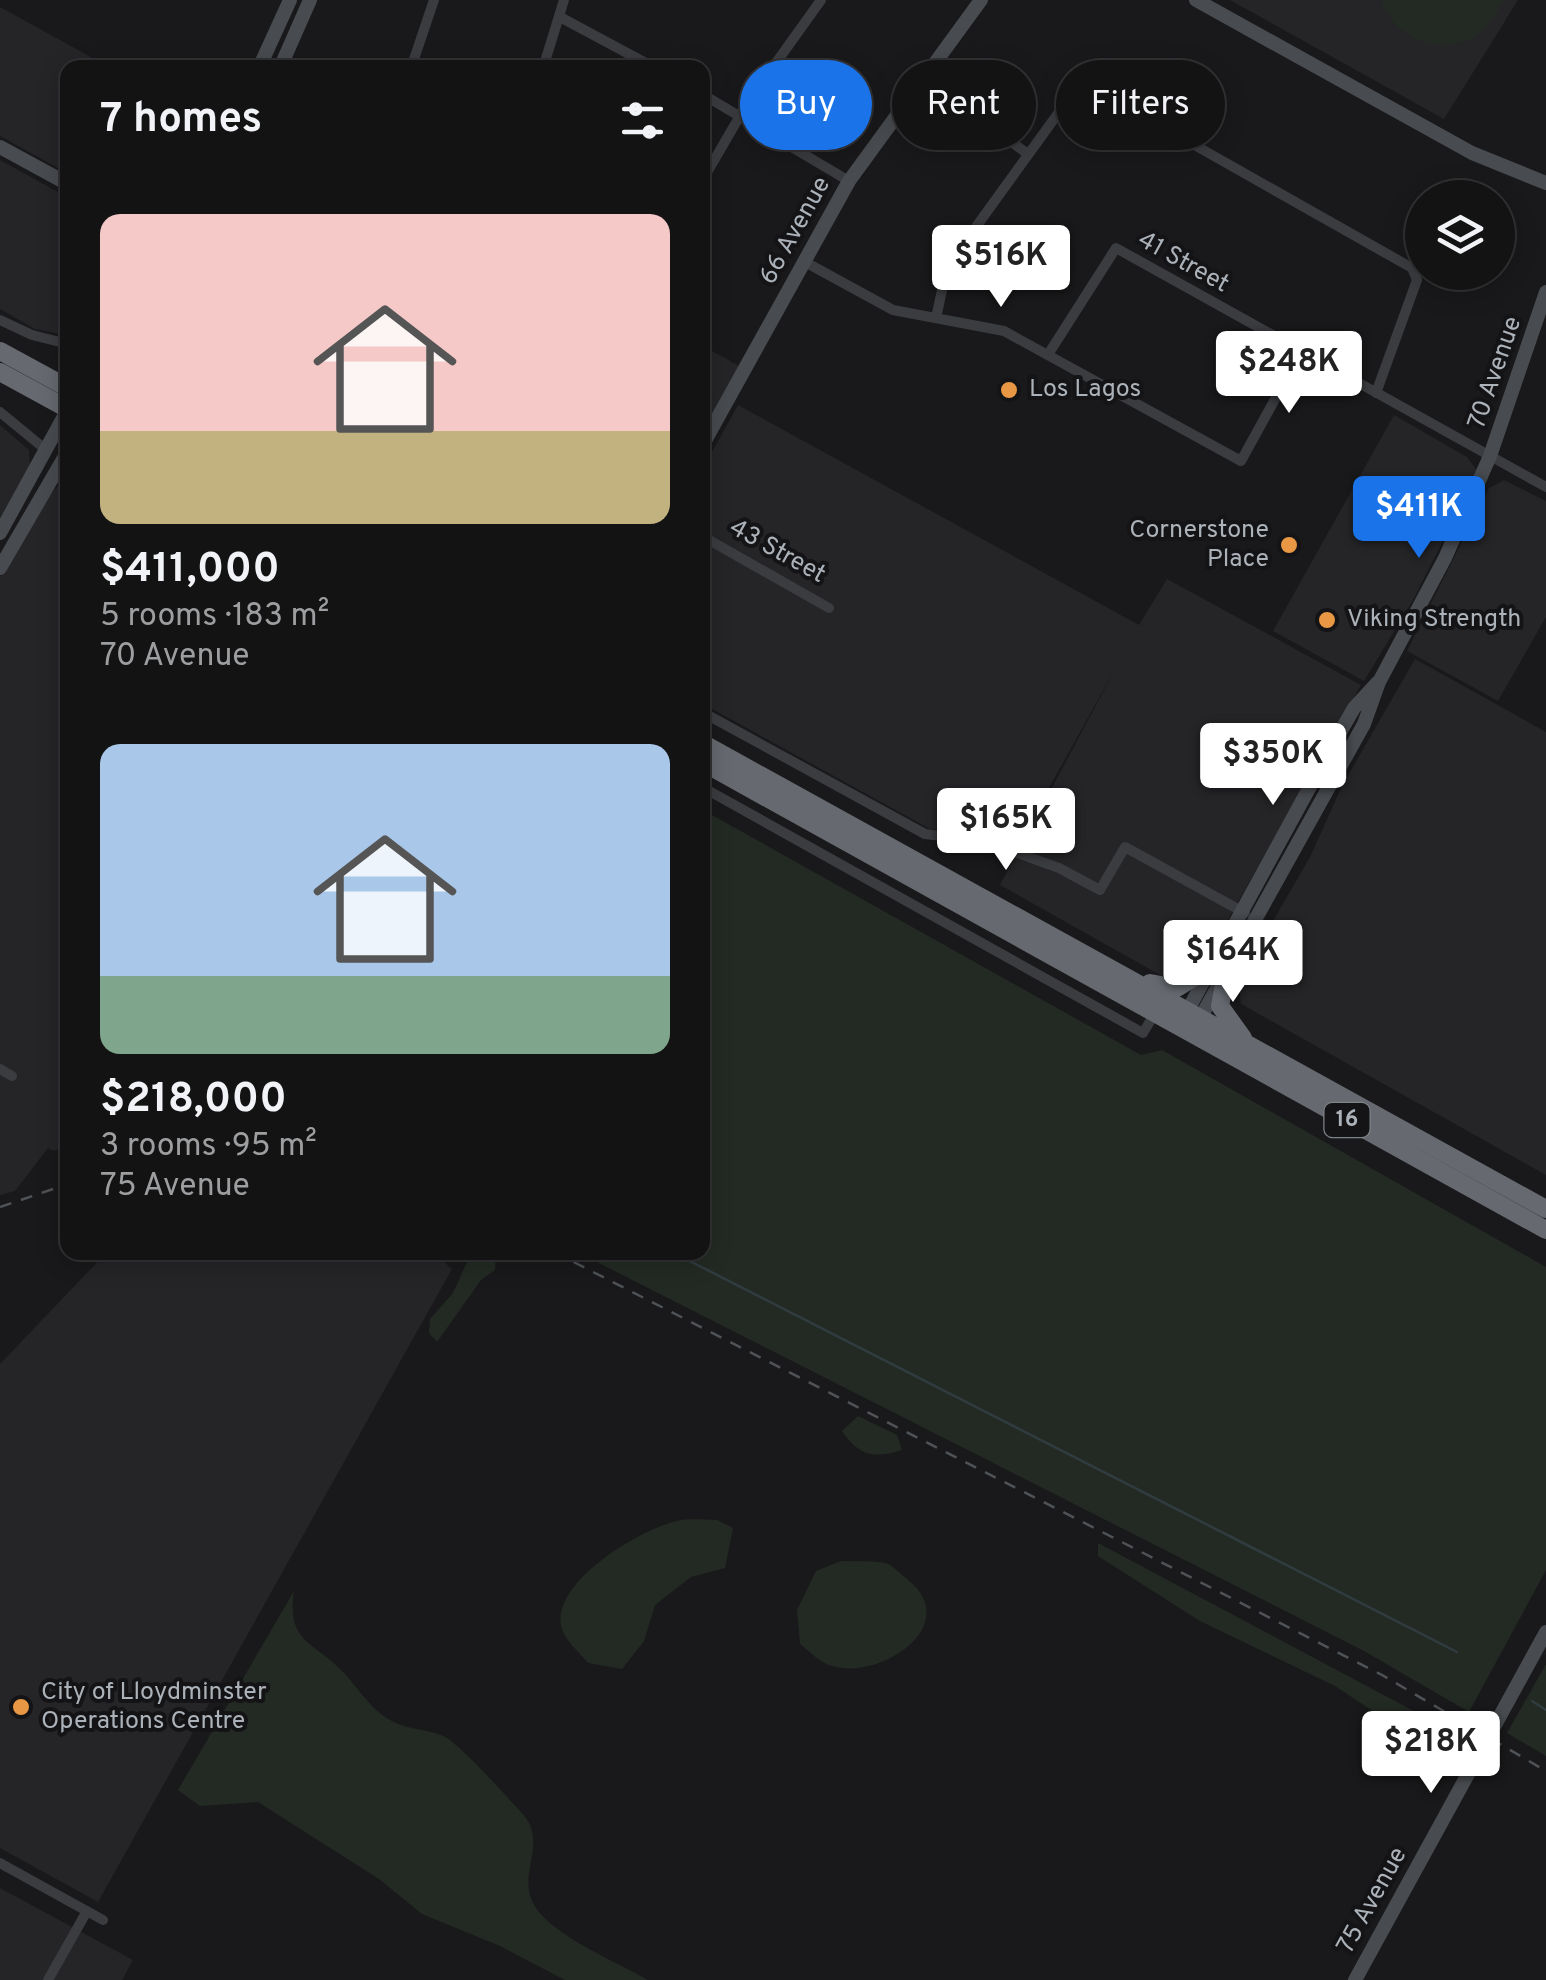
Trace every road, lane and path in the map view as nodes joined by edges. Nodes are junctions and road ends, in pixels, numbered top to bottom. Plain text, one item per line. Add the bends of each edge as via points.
1 (290, 0) edge
2 (310, 0) edge
3 (434, 0) edge
4 (564, 0) edge
5 (821, 0) edge
6 (981, 0) edge
7 (1196, 0) edge
8 (560, 17) junction
9 (263, 60) edge
10 (284, 60) edge
11 (414, 60) edge
12 (546, 60) edge
13 (640, 60) edge
14 (778, 60) edge
15 (938, 60) edge
16 (710, 98) edge
17 (740, 114) joint
18 (892, 123) edge
19 (0, 147) edge
20 (799, 150) edge
21 (1022, 150) edge
22 (1028, 154) junction
23 (710, 167) edge
24 (60, 180) edge
25 (850, 181) junction
26 (1546, 183) edge
27 (805, 262) junction
28 (1546, 292) edge
29 (936, 318) junction
30 (0, 320) edge
31 (60, 342) edge
32 (0, 351) edge
33 (1301, 352) junction
34 (1048, 354) junction
35 (0, 372) edge
36 (60, 384) edge
37 (1376, 393) junction
38 (60, 405) edge
39 (0, 412) edge
40 (60, 423) edge
41 (710, 432) edge
42 (45, 449) junction
43 (1490, 456) junction
44 (60, 468) edge
45 (1546, 487) edge
46 (0, 533) edge
47 (710, 541) edge
48 (0, 568) edge
49 (829, 608) dead end
50 (1379, 682) junction
51 (710, 716) edge
52 (710, 746) edge
53 (710, 766) edge
54 (710, 791) edge
55 (1240, 910) junction
56 (1255, 918) junction
57 (1220, 968) junction
58 (1124, 976) junction
59 (1155, 1013) junction
60 (1189, 1023) junction
61 (1250, 1046) junction
62 (0, 1069) edge
63 (12, 1076) dead end
64 (1546, 1209) edge
65 (1546, 1230) edge
66 (1546, 1632) edge
67 (0, 1862) edge
68 (87, 1911) junction
69 (103, 1920) dead end
70 (48, 1980) edge
71 (1355, 1980) edge

1 - 9 street
2 - 10 street
3 - 11 street
4 - 8 street
5 - 14 street
6 - 15 street, 66 Avenue
7 - 26 street via 1472,152
8 - 12 street
8 - 13 street
16 - 17 street
17 - 23 street
18 - 25 street, 66 Avenue
19 - 24 street
20 - 25 street
21 - 22 street
22 - 29 street via 947,268
22 - 37 street via 1075,90 1090,86 1412,268 1417,280
25 - 27 street, 66 Avenue
27 - 29 street via 893,310
27 - 41 street, 66 Avenue
28 - 43 street, 70 Avenue
29 - 34 street via 1004,331
30 - 31 street
32 - 36 highway
33 - 34 street, 41 Street via 1116,248
33 - 34 street via 1241,460
33 - 37 street, 41 Street
35 - 38 highway
37 - 43 street, 41 Street
39 - 42 street
40 - 42 street
42 - 46 street
43 - 45 street, 41 Street
43 - 50 street, 70 Avenue
44 - 48 street
47 - 49 street, 43 Street
50 - 55 street, 70 Avenue via 1354,708
50 - 56 street, 70 Avenue via 1364,724
51 - 55 street via 930,836 984,840 1100,890 1125,846
52 - 58 highway, 16
53 - 59 highway, 16
54 - 59 street via 1143,1033
55 - 56 street
55 - 57 street, 70 Avenue
56 - 57 street, 70 Avenue
57 - 58 highway via 1177,988
57 - 60 street, 70 Avenue
57 - 61 highway via 1220,1006
58 - 60 highway, 16
59 - 60 highway, 16
60 - 61 highway, 16
60 - 65 highway, 16
61 - 64 highway, 16
62 - 63 street
66 - 71 street, 75 Avenue
67 - 68 street
68 - 69 street
68 - 70 street

